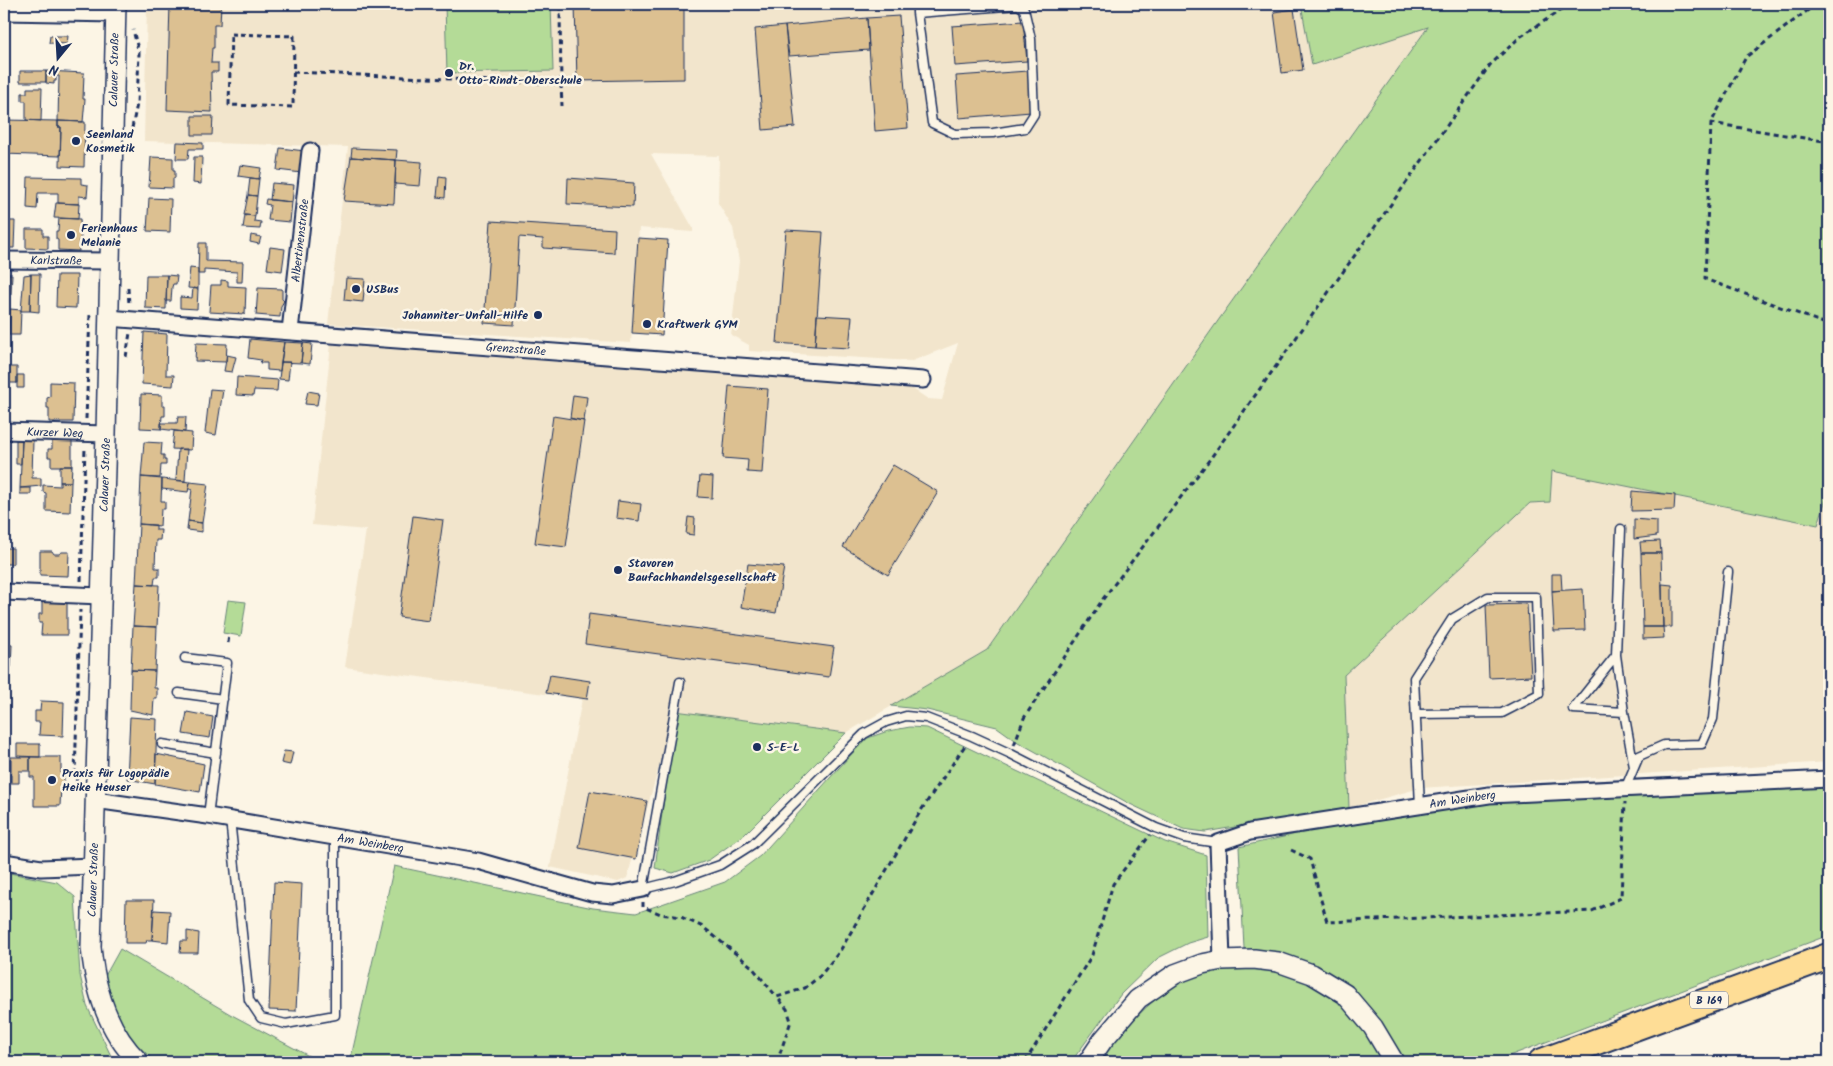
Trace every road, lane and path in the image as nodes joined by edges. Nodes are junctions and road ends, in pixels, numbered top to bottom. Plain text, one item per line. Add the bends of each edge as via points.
1 (562, 4) edge
2 (917, 4) edge
3 (1570, 4) edge
4 (1816, 4) edge
5 (116, 9) edge
6 (4, 12) edge
7 (917, 13) junction
8 (294, 72) junction
9 (561, 84) junction
10 (562, 106) dead end
11 (1711, 123) junction
12 (1829, 142) edge
13 (310, 151) dead end
14 (4, 260) edge
15 (109, 261) junction
16 (90, 306) dead end
17 (108, 318) junction
18 (1829, 325) edge
19 (290, 331) junction
20 (923, 380) dead end
21 (4, 431) edge
22 (86, 433) junction
23 (106, 434) junction
24 (1621, 529) dead end
25 (1728, 572) dead end
26 (4, 592) edge
27 (81, 596) junction
28 (101, 596) junction
29 (229, 634) dead end
30 (228, 643) dead end
31 (1616, 655) junction
32 (185, 658) dead end
33 (680, 682) dead end
34 (179, 693) dead end
35 (223, 699) junction
36 (1624, 712) junction
37 (1416, 714) junction
38 (972, 736) junction
39 (162, 744) dead end
40 (216, 753) junction
41 (1011, 754) junction
42 (1634, 767) junction
43 (1829, 779) edge
44 (1625, 789) junction
45 (96, 800) junction
46 (1420, 806) junction
47 (208, 816) junction
48 (230, 820) junction
49 (1156, 828) junction
50 (335, 836) junction
51 (1218, 843) junction
52 (1292, 850) dead end
53 (4, 862) edge
54 (93, 866) junction
55 (643, 889) junction
56 (1829, 956) edge
57 (1222, 960) junction
58 (778, 997) junction
59 (139, 1062) edge
60 (777, 1062) edge
61 (1025, 1062) edge
62 (1088, 1062) edge
63 (1394, 1062) edge
64 (1541, 1062) edge

1 - 9 path
2 - 7 lane
3 - 41 path via 1520,37 1490,66 1210,459 1103,599 1024,718
4 - 11 path via 1746,57
5 - 6 street
5 - 15 street, Calauer Straße
7 - 7 lane via 932,123 955,134 1025,128 1034,114 1031,39 1024,9 1018,5
8 - 8 path via 293,106 229,105 231,34 294,36
8 - 9 path
9 - 10 path
11 - 12 path
11 - 18 path via 1705,279
13 - 19 street, Albertinenstraße
14 - 15 street, Karlstraße
15 - 17 street, Calauer Straße
16 - 22 path
17 - 19 street, Grenzstraße
17 - 23 street, Calauer Straße
19 - 20 street, Grenzstraße
21 - 22 street, Kurzer Weg
22 - 23 street, Kurzer Weg
22 - 27 path
23 - 28 street, Calauer Straße
24 - 31 lane
25 - 42 lane via 1713,718 1702,744 1664,745 1639,756
26 - 27 street
27 - 28 street
27 - 45 path via 75,776 85,796
28 - 45 street, Calauer Straße
29 - 30 path
31 - 36 lane
31 - 36 lane via 1572,709
32 - 35 lane via 227,663
33 - 55 lane
34 - 35 lane
35 - 40 lane
36 - 42 lane
37 - 37 lane via 1414,678 1452,619 1488,597 1536,597 1539,694 1502,713
37 - 46 lane
38 - 41 lane
38 - 55 lane via 926,718 906,716 886,722 864,734 753,844 720,865
38 - 58 path via 920,812 840,952 805,988
39 - 40 lane
40 - 47 lane
41 - 49 lane
42 - 44 lane
43 - 44 street, Am Weinberg
44 - 46 street, Am Weinberg via 1489,795
44 - 52 path via 1621,898 1592,911 1327,922 1310,859
45 - 47 street, Am Weinberg
45 - 54 street, Calauer Straße
46 - 51 street, Am Weinberg via 1250,832
47 - 48 street, Am Weinberg
48 - 50 street, Am Weinberg
48 - 50 lane via 249,1000 261,1018 286,1024 336,1015
49 - 51 lane via 1184,838
49 - 61 path via 1112,884 1092,956
50 - 55 street, Am Weinberg via 478,861 592,893 613,895
51 - 57 street
53 - 54 street via 41,868
54 - 59 street, Calauer Straße via 93,972 110,1024 127,1051
55 - 58 path via 643,907 681,917 703,927 751,966
56 - 64 highway, B 169
57 - 62 street via 1175,974 1138,999
57 - 63 street via 1278,962 1312,974 1345,994 1373,1027
58 - 60 path via 791,1021

